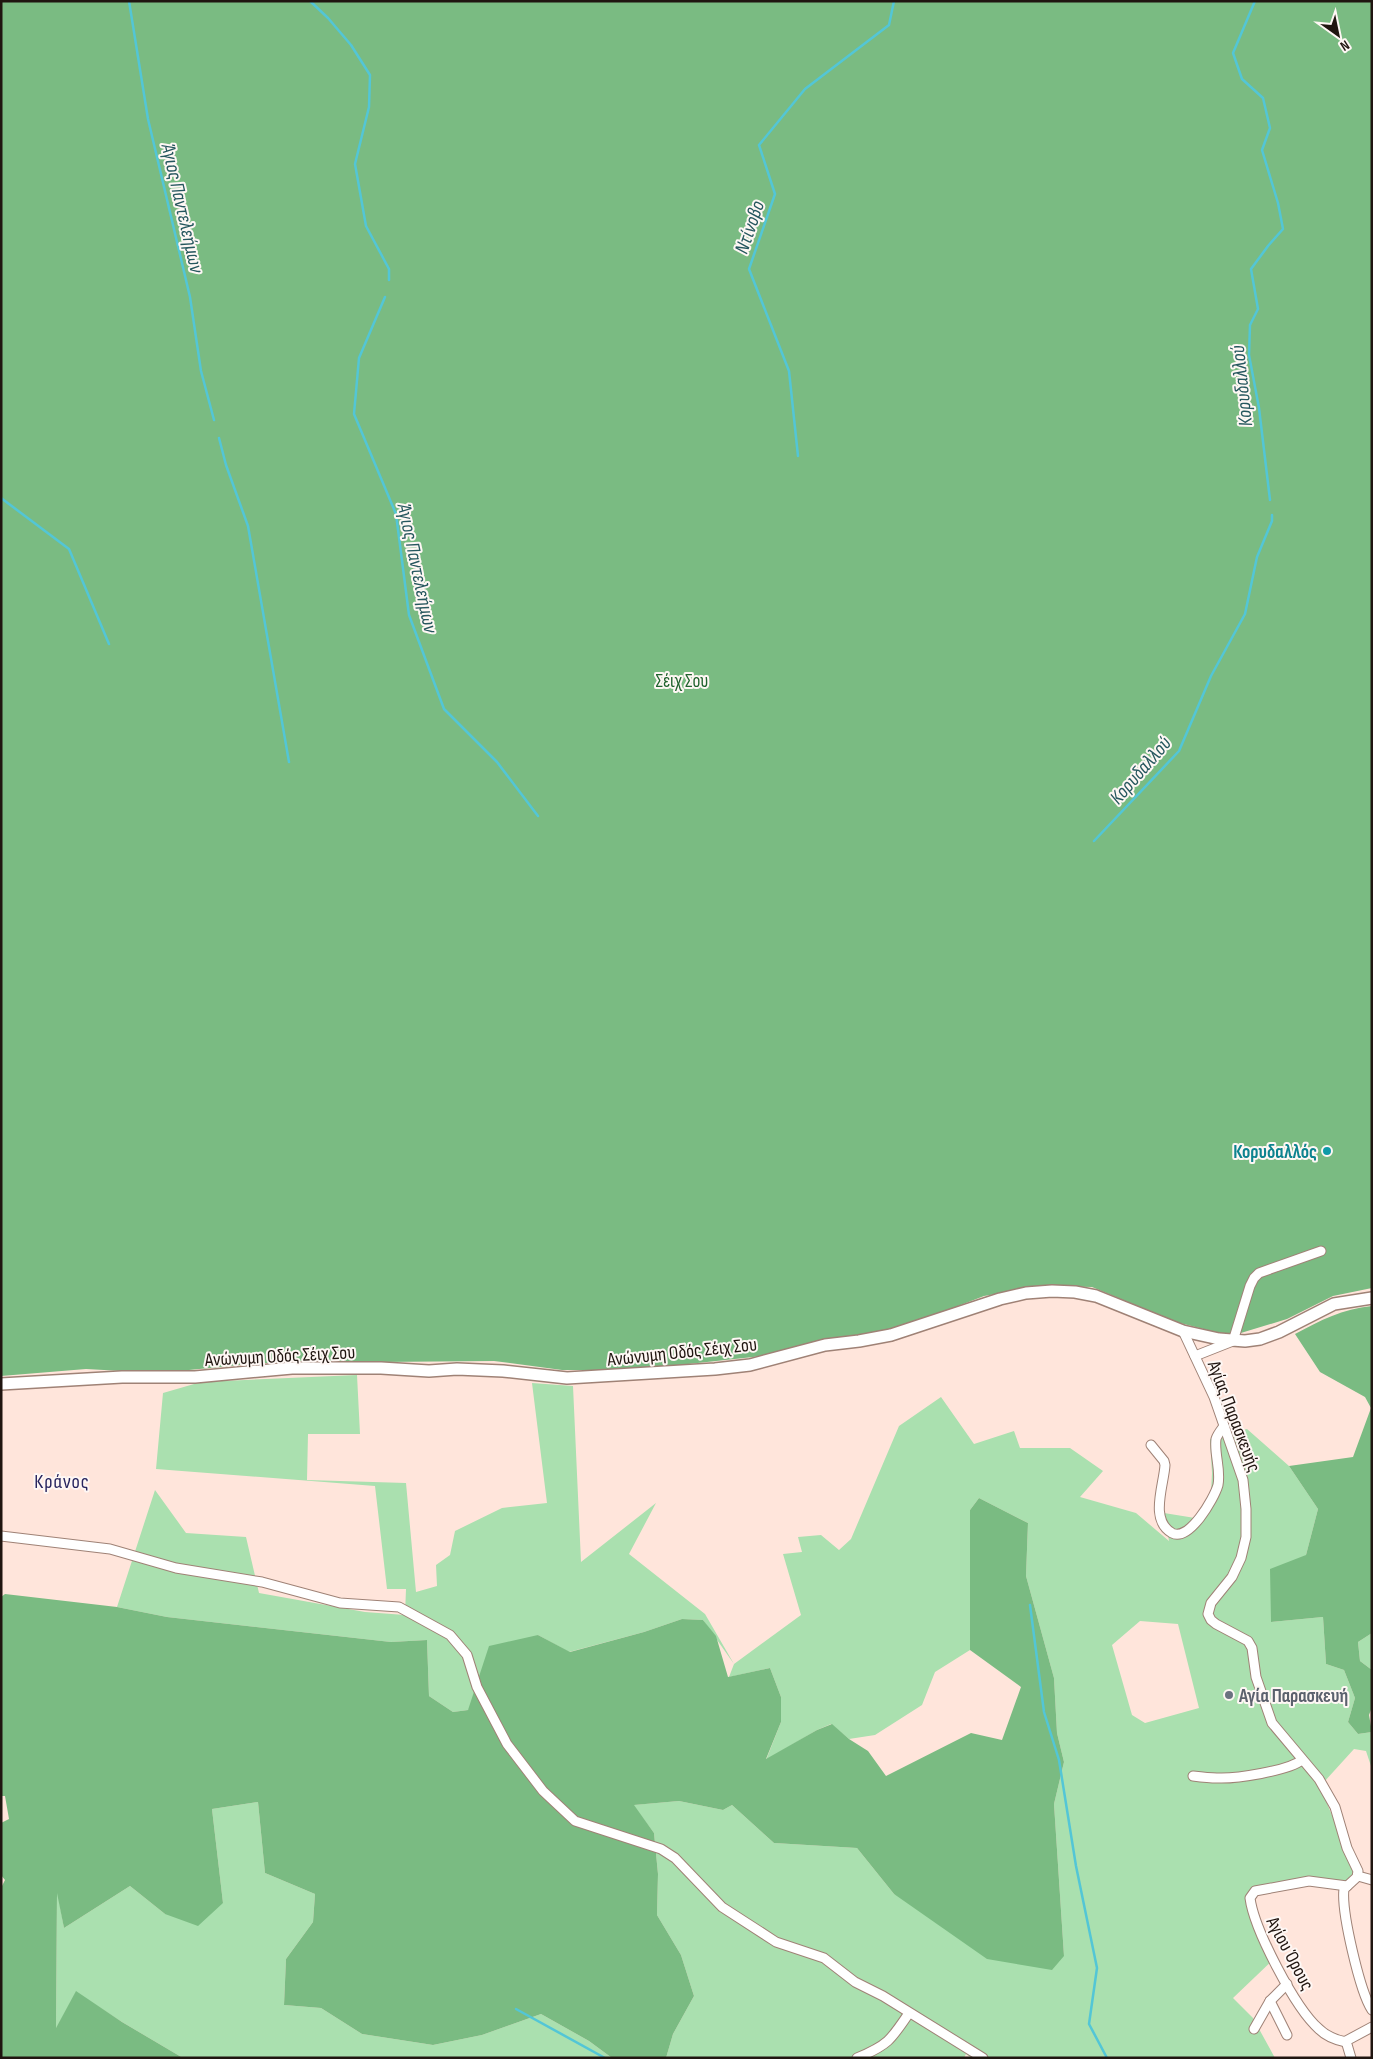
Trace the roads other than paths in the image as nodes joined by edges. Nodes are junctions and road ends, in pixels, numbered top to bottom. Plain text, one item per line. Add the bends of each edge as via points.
1 (1321, 1251) dead end
2 (1372, 1298) edge
3 (1183, 1331) junction
4 (1233, 1341) junction
5 (1195, 1356) junction
6 (1, 1384) edge
7 (1224, 1426) junction
8 (1151, 1445) dead end
9 (1, 1536) edge
10 (1302, 1760) junction
11 (1193, 1776) dead end
12 (1358, 1876) junction
13 (1372, 1880) edge
14 (1347, 1886) junction
15 (1287, 1984) junction
16 (1270, 2001) junction
17 (1372, 2010) edge
18 (909, 2013) junction
19 (1372, 2027) edge
20 (1254, 2029) dead end
21 (1287, 2035) dead end
22 (1346, 2042) junction
23 (857, 2058) edge
24 (983, 2058) edge
25 (1351, 2058) edge

1 - 4 street via 1264,1270 1254,1278
2 - 4 street, Ανώνυμη Οδός Σέιχ Σου via 1334,1304 1270,1336
3 - 4 street, Ανώνυμη Οδός Σέιχ Σου
3 - 5 street, Αγίας Παρασκευής
3 - 6 street, Ανώνυμη Οδός Σέιχ Σου via 1096,1296 1052,1291 1000,1299 891,1335 825,1345 750,1365 567,1378 457,1369 292,1368 195,1377 122,1377
4 - 5 street
5 - 7 street, Αγίας Παρασκευής
7 - 8 street via 1216,1438 1217,1487 1190,1530 1182,1534 1171,1532 1159,1517 1165,1465
7 - 10 street, Αγίας Παρασκευής via 1243,1480 1246,1537 1232,1577 1210,1603 1208,1614 1216,1624 1248,1641 1262,1701 1272,1723
9 - 18 street via 110,1549 176,1568 262,1582 340,1603 399,1607 450,1635 467,1655 477,1687 507,1744 543,1791 575,1821 661,1849 675,1858 722,1907 776,1942 824,1958 855,1982
10 - 11 street via 1294,1766 1235,1777
10 - 12 street, Αγίας Παρασκευής via 1319,1779 1335,1807
12 - 13 street
12 - 14 street
14 - 15 street, Αγίου Όρους via 1309,1881 1252,1893 1256,1925
14 - 17 street via 1344,1898 1348,1930 1364,1995
15 - 16 street
15 - 22 street, Αγίου Όρους via 1314,2025 1328,2036
16 - 20 street
16 - 21 street
18 - 23 street via 890,2040
18 - 24 street
19 - 22 street
22 - 25 street

